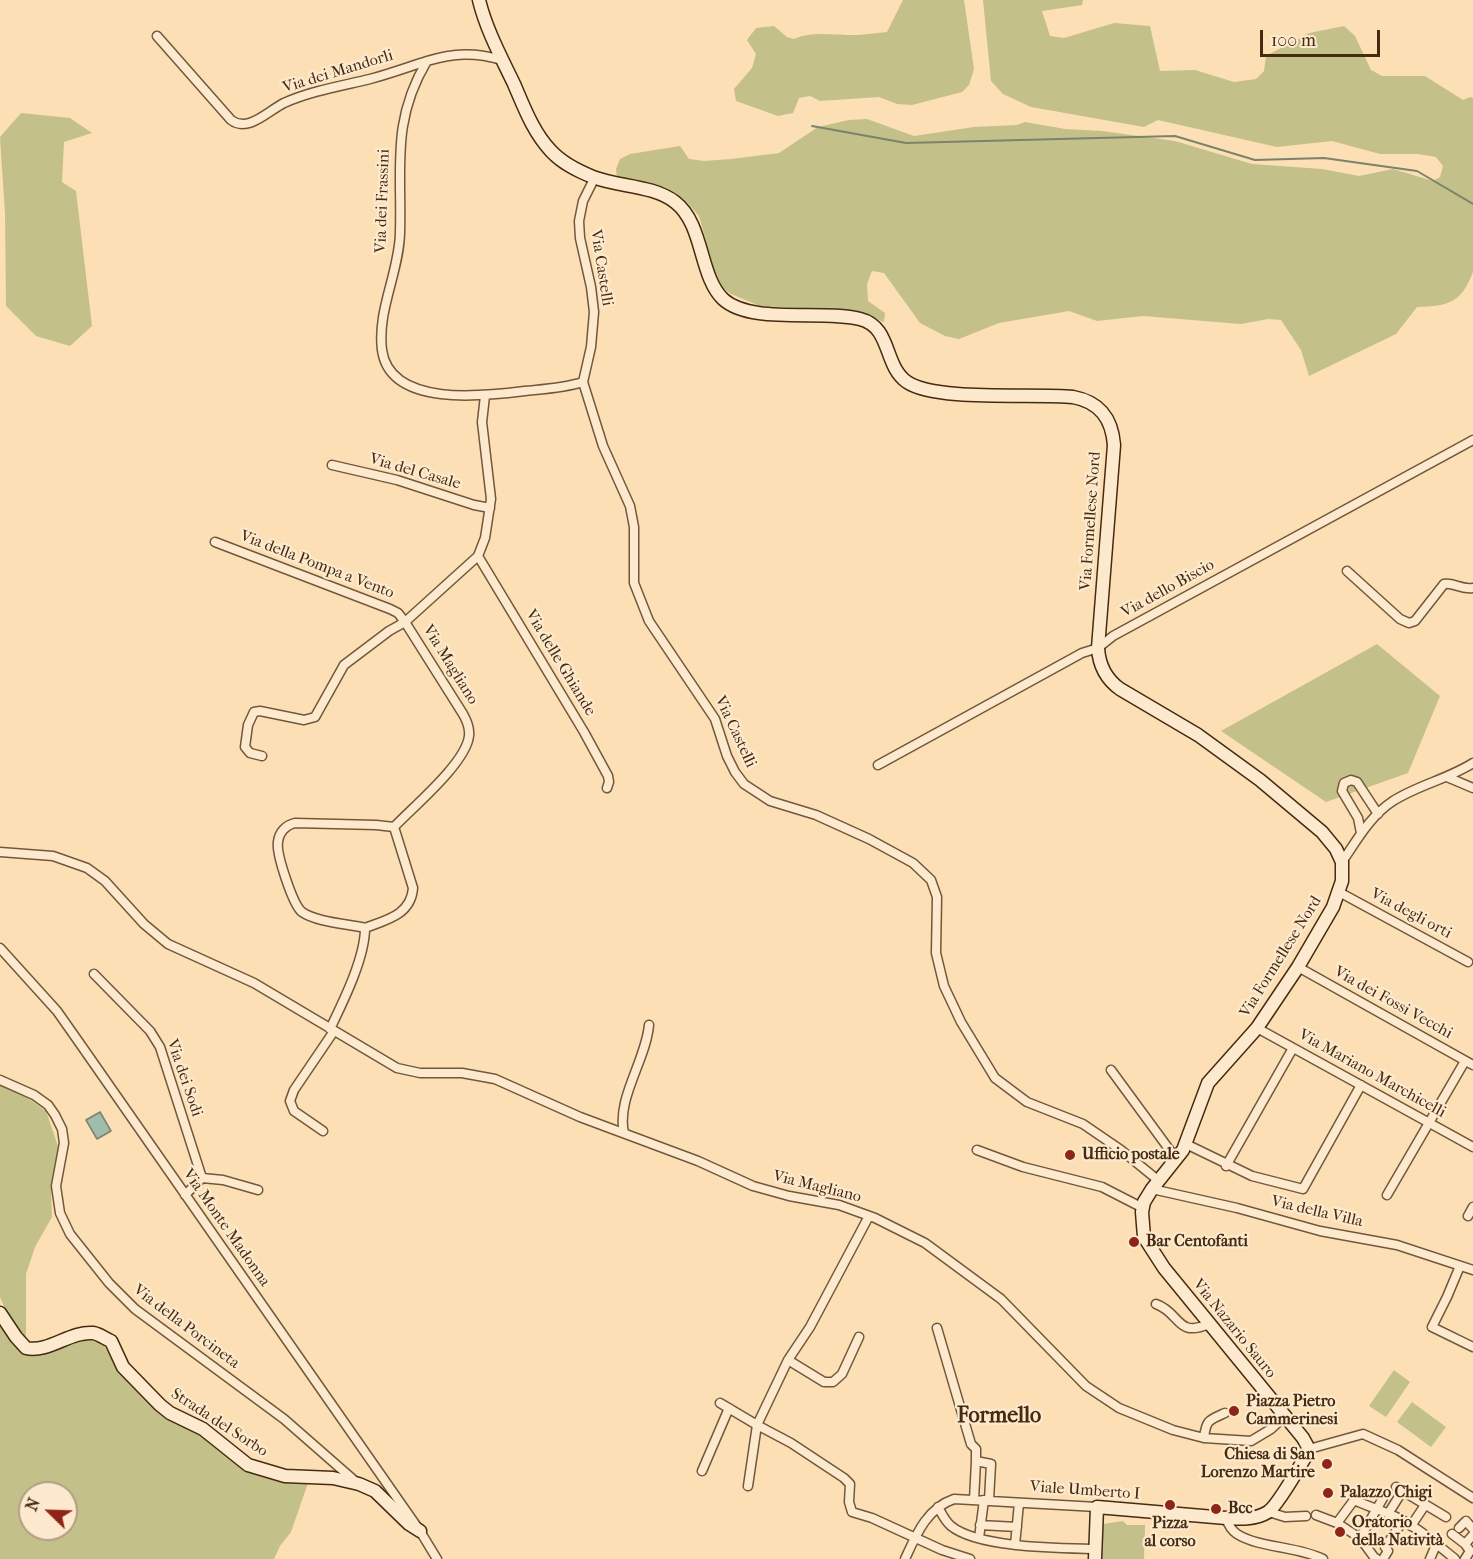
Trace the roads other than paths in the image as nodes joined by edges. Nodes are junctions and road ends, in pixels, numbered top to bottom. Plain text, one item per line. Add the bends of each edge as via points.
1 (479, 0) edge
2 (157, 36) dead end
3 (502, 60) junction
4 (427, 61) junction
5 (595, 177) junction
6 (583, 381) junction
7 (485, 396) junction
8 (1473, 440) edge
9 (332, 465) dead end
10 (490, 508) junction
11 (215, 542) dead end
12 (478, 556) junction
13 (1347, 571) dead end
14 (1473, 588) edge
15 (405, 622) junction
16 (1098, 648) junction
17 (262, 756) dead end
18 (1473, 763) edge
19 (878, 765) dead end
20 (1447, 777) junction
21 (607, 788) dead end
22 (1473, 788) edge
23 (1378, 814) junction
24 (394, 827) junction
25 (1361, 833) junction
26 (0, 852) edge
27 (1342, 862) junction
28 (1340, 892) junction
29 (365, 928) junction
30 (0, 948) edge
31 (1468, 962) dead end
32 (1298, 967) junction
33 (94, 974) dead end
34 (650, 1025) dead end
35 (1257, 1028) junction
36 (332, 1030) junction
37 (1293, 1048) junction
38 (1470, 1061) edge
39 (1111, 1070) dead end
40 (0, 1080) edge
41 (1361, 1085) junction
42 (1430, 1123) junction
43 (323, 1131) dead end
44 (624, 1133) junction
45 (1186, 1144) junction
46 (1473, 1147) edge
47 (977, 1150) dead end
48 (1177, 1160) junction
49 (1226, 1166) junction
50 (202, 1178) junction
51 (1155, 1185) junction
52 (258, 1190) dead end
53 (185, 1194) junction
54 (1387, 1195) dead end
55 (1473, 1207) edge
56 (1143, 1208) junction
57 (869, 1216) junction
58 (1468, 1216) dead end
59 (1460, 1266) junction
60 (1473, 1270) edge
61 (1156, 1304) dead end
62 (0, 1313) edge
63 (1209, 1324) junction
64 (937, 1328) dead end
65 (859, 1337) dead end
66 (1473, 1347) edge
67 (788, 1360) junction
68 (720, 1402) dead end
69 (729, 1408) junction
70 (1225, 1413) dead end
71 (1284, 1417) junction
72 (757, 1425) junction
73 (1204, 1438) junction
74 (1309, 1449) junction
75 (976, 1461) junction
76 (702, 1471) dead end
77 (359, 1484) junction
78 (747, 1486) dead end
79 (1383, 1498) dead end
80 (1473, 1498) edge
81 (974, 1500) junction
82 (986, 1500) junction
83 (1019, 1503) junction
84 (1425, 1505) junction
85 (938, 1507) junction
86 (1097, 1507) junction
87 (1377, 1511) junction
88 (1269, 1512) junction
89 (1389, 1514) junction
90 (1316, 1515) dead end
91 (1306, 1516) dead end
92 (1446, 1517) dead end
93 (1227, 1518) junction
94 (1337, 1523) junction
95 (1407, 1523) junction
96 (981, 1525) junction
97 (1017, 1527) junction
98 (1473, 1529) edge
99 (420, 1531) junction
100 (1473, 1535) edge
101 (915, 1538) junction
102 (979, 1538) junction
103 (1360, 1538) junction
104 (1465, 1544) junction
105 (1015, 1545) junction
106 (1436, 1545) junction
107 (1094, 1554) edge
108 (437, 1559) edge
109 (905, 1559) edge
110 (970, 1559) edge
111 (1323, 1559) edge
112 (1377, 1559) edge
113 (1383, 1559) edge
114 (1430, 1559) edge
115 (1455, 1559) edge
116 (1465, 1559) edge

1 - 3 street, Via Formellese Nord
2 - 4 street, Via dei Mandorli via 231,120 240,125 252,123 295,99
3 - 4 street, Via dei Mandorli via 482,54 461,54
3 - 5 street, Via Formellese Nord via 543,141 569,166
4 - 7 street, Via dei Frassini via 405,111 401,134 399,242 382,324 382,354 391,372 411,387
5 - 6 street, Via Castelli via 583,201 579,221 594,312
5 - 16 street, Via Formellese Nord via 656,192 681,207 717,292 738,308 867,321 880,332 899,374 924,389 1073,397 1103,412 1112,430 1114,454
6 - 7 street, Via dei Frassini
6 - 51 street, Via Castelli via 603,446 630,506 638,596 653,629 715,719 738,777 762,797 862,836 926,874 936,892 936,953 944,986 992,1073 1027,1102 1083,1124 1121,1150
7 - 10 street, Via Magliano via 482,423
8 - 16 street, Via dello Biscio via 1113,636
9 - 10 street, Via del Casale
10 - 12 street, Via Magliano via 487,534
11 - 15 street, Via della Pompa a Vento via 390,609
12 - 15 street, Via Magliano
12 - 21 street, Via delle Ghiande via 584,732 608,776
13 - 14 street via 1409,623 1415,621 1444,584
15 - 17 street via 344,665 315,717 304,720 254,712 245,747
15 - 24 street, Via Magliano via 464,714 470,734 455,764
16 - 19 street, Via dello Biscio via 1078,655
16 - 27 street, Via Formellese Nord via 1101,665 1114,684 1198,735 1252,774 1322,832
18 - 20 street
20 - 22 street
20 - 23 street via 1400,798
23 - 25 street
23 - 25 street via 1357,782 1344,783 1342,791 1358,818
24 - 29 street via 412,888 411,898 401,913
24 - 29 street via 295,823 286,826 279,837 278,849 298,908 312,917
25 - 27 street
26 - 36 street, Via Magliano via 53,856 80,865 105,881 168,944 245,978
27 - 28 street, Via Formellese Nord
28 - 31 street, Via degli orti
28 - 32 street, Via Formellese Nord
29 - 36 street via 354,974
30 - 53 street, Via Monte Madonna via 57,1011
32 - 35 street, Via Formellese Nord
32 - 38 street, Via dei Fossi Vecchi
33 - 50 street, Via dei Sodi via 150,1031 160,1047
34 - 44 street via 624,1110
35 - 37 street, Via Mariano Marchicelli
35 - 45 street, Via Formellese Nord via 1208,1083
36 - 43 street via 290,1101 294,1111
36 - 44 street, Via Magliano via 402,1070 495,1079
37 - 41 street, Via Mariano Marchicelli
37 - 49 street
38 - 42 street
39 - 48 street
40 - 77 street, Via della Porcineta via 42,1100 58,1121 64,1143 56,1186 60,1213 70,1234 112,1287 135,1309 284,1419
41 - 42 street, Via Mariano Marchicelli
41 - 49 street via 1303,1189
42 - 46 street, Via Mariano Marchicelli
42 - 54 street
44 - 57 street, Via Magliano via 759,1188 839,1205
45 - 48 street, Via Formellese Nord
45 - 49 street
47 - 56 street via 1023,1167 1092,1184
48 - 51 street, Via Formellese Nord
50 - 52 street via 223,1179
50 - 53 street
51 - 56 street, Via Nazario Sauro
51 - 59 street, Via della Villa via 1320,1231 1397,1245
53 - 99 street, Via Monte Madonna
55 - 58 street
56 - 63 street, Via Nazario Sauro via 1144,1237
57 - 67 street
57 - 73 street, Via Magliano via 925,1243 1001,1299 1086,1386 1119,1408
59 - 60 street, Via della Villa
59 - 66 street via 1432,1327
61 - 63 street via 1184,1328
62 - 77 street, Strada del Sorbo via 26,1348 40,1349 90,1333 111,1341 123,1367 160,1405 203,1430 248,1465 285,1476 333,1478
63 - 71 street, Via Nazario Sauro
64 - 75 street via 971,1444 976,1449
65 - 67 street via 842,1374 833,1382 821,1380
67 - 72 street
68 - 69 street
69 - 72 street
69 - 76 street
70 - 73 street via 1207,1423
71 - 73 street, Via Magliano via 1251,1441
71 - 74 street, Via Nazario Sauro
72 - 78 street
72 - 101 street via 844,1478 850,1484 852,1512
74 - 80 street via 1363,1434 1398,1450
74 - 88 street
75 - 81 street
75 - 82 street via 992,1464
77 - 99 street, Strada del Sorbo via 375,1491
79 - 87 street
81 - 82 street, Viale Umberto I
81 - 85 street, Viale Umberto I via 954,1499
82 - 83 street, Viale Umberto I
82 - 96 street
83 - 86 street, Viale Umberto I
83 - 97 street
84 - 89 street via 1400,1489
84 - 92 street
84 - 95 street
85 - 101 street
85 - 102 street via 952,1527
86 - 93 street, Viale Umberto I
86 - 107 street
87 - 89 street
87 - 94 street via 1353,1500
87 - 103 street
88 - 91 street via 1285,1517
88 - 93 street, Viale Umberto I via 1244,1519
89 - 95 street
90 - 94 street
93 - 111 street via 1237,1534
94 - 103 street
95 - 106 street
95 - 113 street via 1389,1539
96 - 97 street
96 - 102 street
97 - 105 street
98 - 104 street via 1466,1521 1456,1531
99 - 108 street, Via Monte Madonna
100 - 104 street
101 - 109 street
101 - 110 street
102 - 105 street
103 - 112 street
104 - 116 street via 1470,1551
105 - 107 street
106 - 114 street
106 - 115 street

